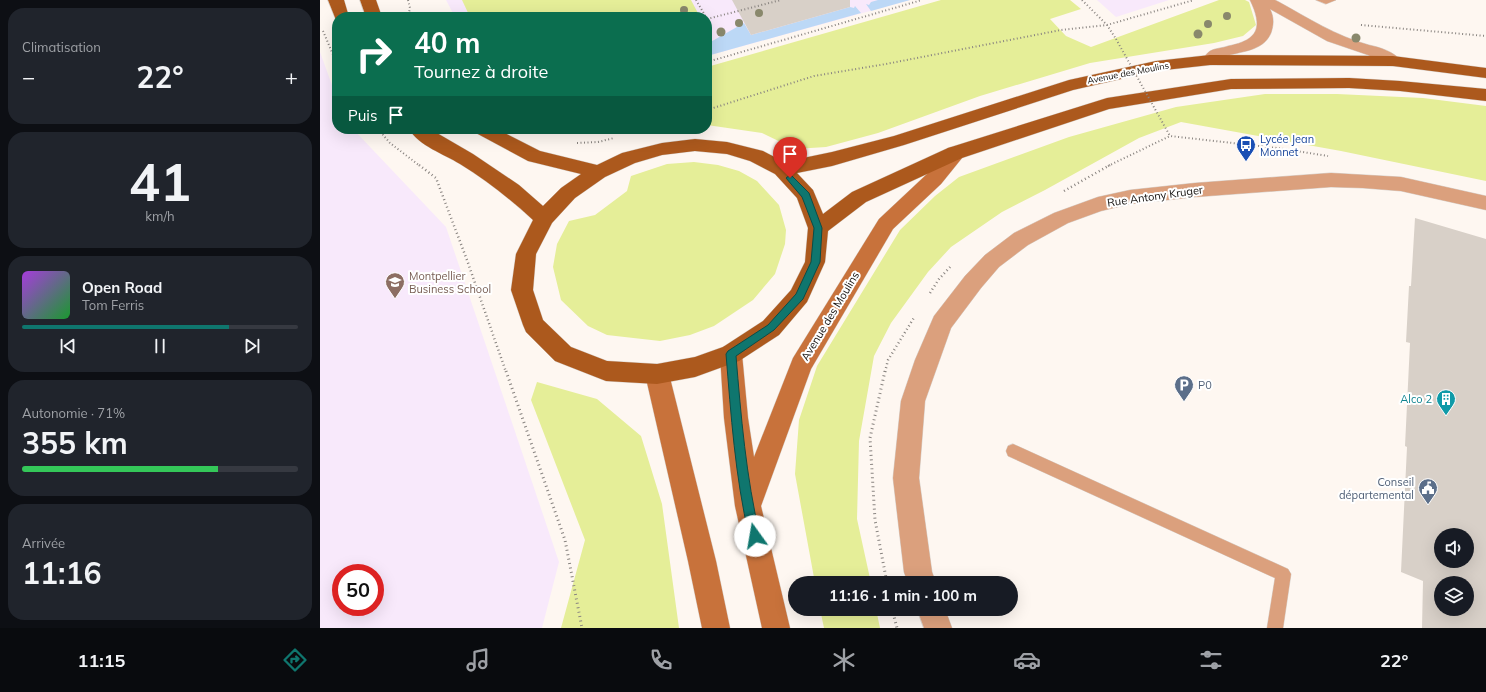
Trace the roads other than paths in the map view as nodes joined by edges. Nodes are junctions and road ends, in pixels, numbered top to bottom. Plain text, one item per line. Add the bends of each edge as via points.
1 (336, 0) edge
2 (368, 0) edge
3 (1259, 0) edge
4 (1320, 0) edge
5 (1332, 0) edge
6 (340, 12) edge
7 (372, 12) edge
8 (1210, 60) junction
9 (1393, 61) junction
10 (1486, 73) edge
11 (1486, 95) edge
12 (424, 134) edge
13 (492, 134) edge
14 (955, 153) junction
15 (782, 170) junction
16 (598, 172) junction
17 (1486, 203) edge
18 (544, 218) junction
19 (818, 228) junction
20 (731, 354) junction
21 (657, 374) junction
22 (1013, 451) dead end
23 (748, 506) junction
24 (919, 576) edge
25 (934, 616) edge
26 (716, 628) edge
27 (776, 628) edge
28 (938, 628) edge
29 (1275, 628) edge

1 - 6 main road
2 - 7 main road
3 - 8 street via 1265,15 1265,27 1261,37 1239,49 1216,54
3 - 9 street via 1274,4 1333,38 1352,46 1374,50
4 - 5 lane
8 - 9 main road, Avenue des Moulins
8 - 15 main road, Avenue des Moulins via 1156,66 1069,85 898,141
9 - 10 main road, Avenue des Moulins
11 - 14 main road via 1349,83 1231,84 1107,104
12 - 18 main road via 512,190
13 - 16 main road via 535,156
14 - 19 main road via 859,197
14 - 23 main road, Avenue des Moulins via 934,179 886,224 801,365
15 - 16 main road via 756,156 727,148 695,145 662,149 636,156
15 - 19 main road via 806,196
16 - 18 main road via 568,193
17 - 24 street, Rue Antony Kruger via 1401,184 1363,181 1331,180 1195,190 1130,197 1098,204 1061,218 1021,239 992,261 942,323 913,401 906,478
18 - 21 main road via 526,254 522,290 534,325 563,354 606,371
19 - 20 main road via 815,262 800,296 771,328
20 - 21 main road via 695,367
20 - 23 main road via 736,418
21 - 26 main road
22 - 29 lane via 1283,574
23 - 27 main road
25 - 28 street

